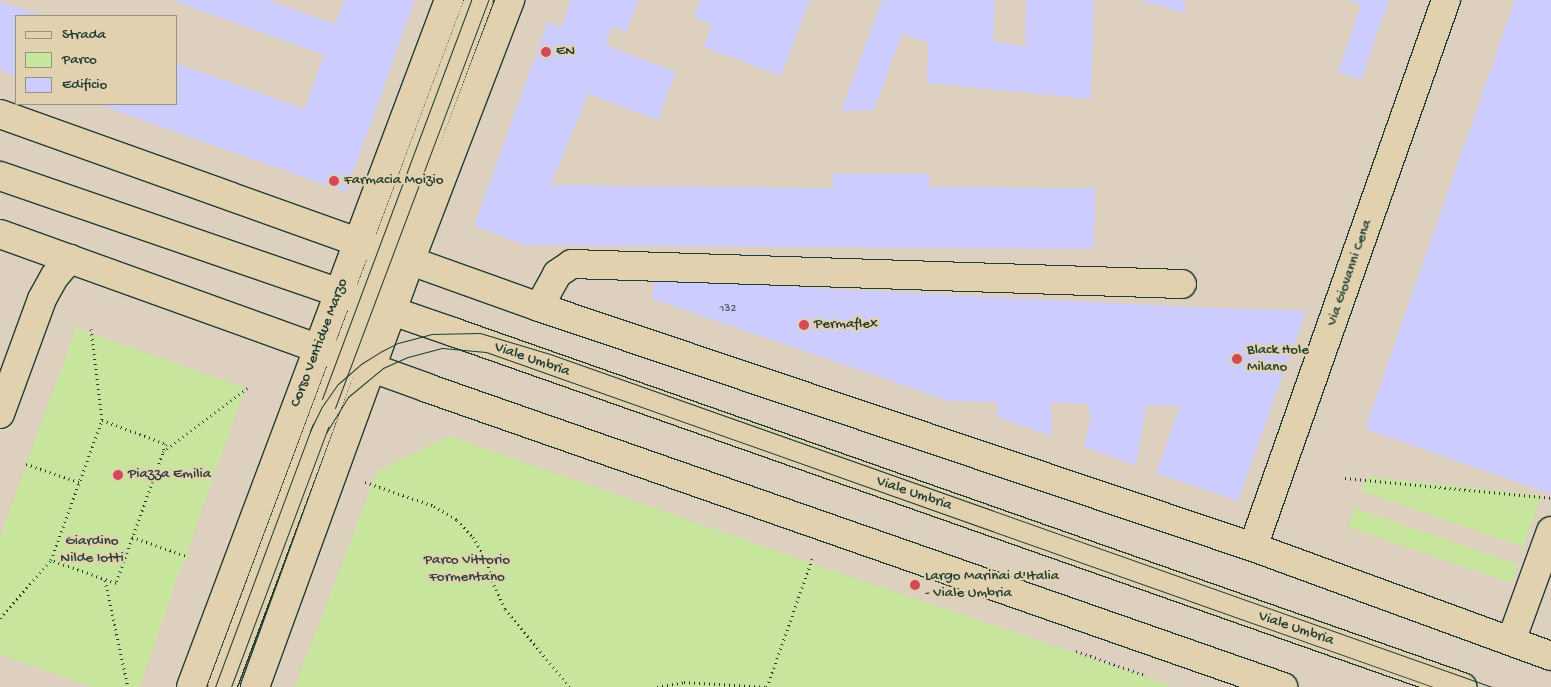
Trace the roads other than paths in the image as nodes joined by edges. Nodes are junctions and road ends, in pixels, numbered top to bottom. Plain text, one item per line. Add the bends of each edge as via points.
1 (449, 0) edge
2 (479, 0) edge
3 (510, 0) edge
4 (1446, 0) edge
5 (0, 114) edge
6 (0, 176) edge
7 (0, 234) edge
8 (358, 242) junction
9 (398, 256) junction
10 (70, 259) junction
11 (1182, 284) dead end
12 (339, 293) junction
13 (366, 302) junction
14 (539, 307) junction
15 (392, 311) junction
16 (318, 349) junction
17 (345, 358) junction
18 (372, 368) junction
19 (0, 414) edge
20 (1551, 531) edge
21 (1253, 547) junction
22 (1511, 641) junction
23 (1551, 656) edge
24 (191, 687) edge
25 (222, 687) edge
26 (255, 687) edge
27 (1283, 687) edge
28 (1462, 687) edge

1 - 8 main road, Corso Ventidue Marzo
2 - 9 main road
3 - 9 main road, Corso Ventidue Marzo
4 - 21 main road, Via Giovanni Cena
5 - 8 main road
6 - 12 main road
7 - 10 main road
8 - 9 main road
8 - 12 main road, Corso Ventidue Marzo
9 - 13 main road, Corso Ventidue Marzo
9 - 14 main road
9 - 15 main road, Corso Ventidue Marzo
10 - 16 main road
10 - 19 main road via 54,276 42,299
11 - 14 main road via 572,264 557,274
12 - 13 main road
12 - 16 main road, Corso Ventidue Marzo
13 - 15 main road, Viale Umbria
13 - 17 main road, Corso Ventidue Marzo
14 - 21 main road
15 - 18 main road, Corso Ventidue Marzo
15 - 28 main road, Viale Umbria
16 - 17 main road
16 - 24 main road, Corso Ventidue Marzo
17 - 18 main road
17 - 25 main road, Corso Ventidue Marzo
18 - 26 main road, Corso Ventidue Marzo
18 - 27 main road
20 - 22 main road
21 - 22 main road
22 - 23 main road

